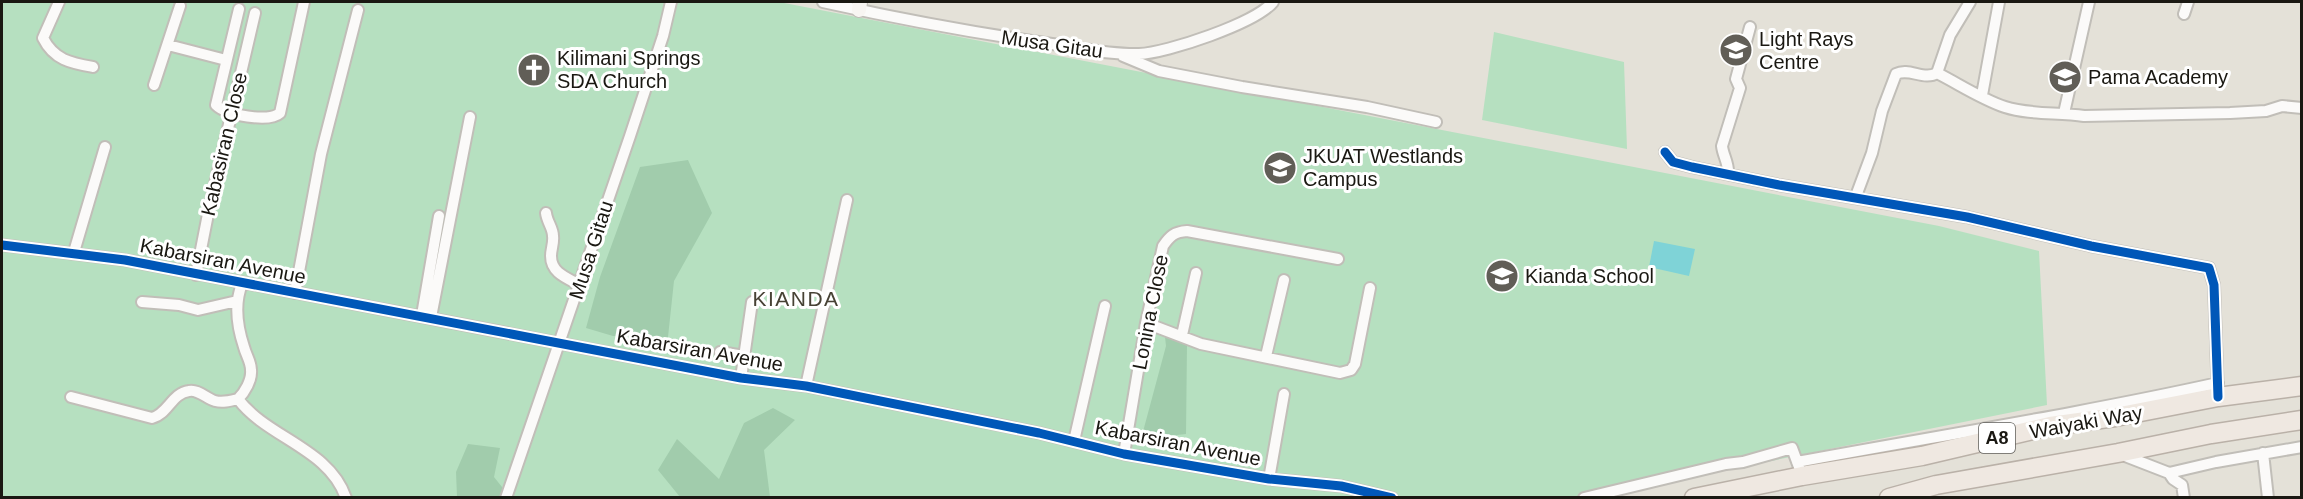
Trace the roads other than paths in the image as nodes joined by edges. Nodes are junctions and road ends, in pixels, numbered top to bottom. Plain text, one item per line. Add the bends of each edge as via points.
1 (304, 2) edge
2 (671, 2) edge
3 (823, 2) edge
4 (1256, 2) edge
5 (1970, 2) edge
6 (1999, 2) edge
7 (2090, 2) edge
8 (2188, 2) edge
9 (1272, 4) edge
10 (180, 6) dead end
11 (859, 6) edge
12 (57, 7) edge
13 (239, 9) dead end
14 (358, 10) dead end
15 (255, 13) dead end
16 (2184, 14) dead end
17 (1750, 27) dead end
18 (168, 45) junction
19 (1115, 52) junction
20 (226, 60) junction
21 (93, 67) dead end
22 (1937, 73) junction
23 (154, 85) dead end
24 (1982, 95) junction
25 (2301, 108) edge
26 (231, 113) junction
27 (2064, 113) junction
28 (470, 117) dead end
29 (1436, 122) dead end
30 (105, 147) dead end
31 (1665, 152) dead end
32 (1728, 174) junction
33 (1856, 196) junction
34 (847, 200) dead end
35 (546, 213) dead end
36 (439, 216) dead end
37 (2, 245) edge
38 (74, 252) junction
39 (1338, 259) dead end
40 (1196, 273) dead end
41 (196, 274) junction
42 (1284, 280) dead end
43 (242, 284) junction
44 (580, 285) junction
45 (1370, 288) dead end
46 (295, 293) junction
47 (237, 301) junction
48 (142, 302) dead end
49 (752, 302) dead end
50 (1105, 306) dead end
51 (426, 316) junction
52 (1146, 323) junction
53 (1182, 335) junction
54 (561, 344) junction
55 (720, 352) dead end
56 (744, 356) junction
57 (1266, 356) junction
58 (741, 378) junction
59 (2301, 386) edge
60 (806, 387) junction
61 (2218, 390) junction
62 (1284, 394) dead end
63 (71, 397) dead end
64 (238, 399) junction
65 (2301, 420) edge
66 (1074, 441) junction
67 (2301, 447) edge
68 (2118, 453) junction
69 (2263, 453) junction
70 (1125, 454) junction
71 (1799, 469) junction
72 (2169, 472) junction
73 (1269, 479) junction
74 (346, 498) edge
75 (506, 498) edge
76 (1392, 498) edge
77 (1584, 498) edge
78 (1694, 498) edge
79 (1889, 498) edge
80 (2184, 498) edge
81 (2268, 498) edge

1 - 26 street via 280,113 265,118
2 - 44 street, Musa Gitau
3 - 11 street, Musa Gitau
4 - 9 street
5 - 22 street via 1950,35
6 - 24 street
7 - 27 street
8 - 16 street
9 - 19 street, Musa Gitau via 1233,26 1164,49 1140,54
10 - 18 street
11 - 19 street, Musa Gitau via 1011,38
12 - 21 street via 43,38 49,49 65,62
13 - 20 street
14 - 46 street via 321,154
15 - 26 street, Kabasiran Close
17 - 32 street via 1736,79 1740,88 1722,146
18 - 20 street
18 - 23 street
19 - 29 street via 1159,71
20 - 26 street via 216,103
22 - 24 street
22 - 33 street via 1896,74
24 - 27 street via 2024,111
25 - 27 street via 2282,106 2230,113
26 - 41 street, Kabasiran Close
28 - 51 street
30 - 38 street
31 - 32 street via 1673,162
32 - 33 street
33 - 61 street via 2209,268 2214,285
34 - 60 street
35 - 44 street via 554,235 553,266
36 - 51 street
37 - 38 street, Kabarsiran Avenue
38 - 41 street, Kabarsiran Avenue
39 - 52 street, Lonina Close via 1178,232 1163,246
40 - 53 street
41 - 43 street, Kabarsiran Avenue
42 - 57 street
43 - 46 street, Kabarsiran Avenue
43 - 47 street
44 - 54 street, Musa Gitau
45 - 57 street via 1358,356 1351,370 1340,373
46 - 51 street, Kabarsiran Avenue
47 - 48 street via 198,310
47 - 64 street via 243,347 251,368
49 - 56 street
50 - 66 street
51 - 54 street, Kabarsiran Avenue
52 - 53 street
52 - 70 street, Lonina Close
53 - 57 street via 1201,344
54 - 58 street, Kabarsiran Avenue
54 - 75 street, Musa Gitau
55 - 56 street
56 - 58 street
58 - 60 street, Kabarsiran Avenue
59 - 61 highway, Waiyaki Way / A8
60 - 66 street, Kabarsiran Avenue
61 - 71 highway, Waiyaki Way / A8 via 2115,417 2050,426 1922,456
62 - 73 street
63 - 64 street via 152,418 188,391 226,402
64 - 74 street via 248,412 322,462
65 - 68 highway, Waiyaki Way / A8
66 - 70 street, Kabarsiran Avenue
67 - 69 street
68 - 72 street
68 - 79 highway, Waiyaki Way / A8 via 1936,485
69 - 72 street
69 - 81 street
70 - 73 street, Kabarsiran Avenue
71 - 77 street via 1792,448
71 - 78 highway, Waiyaki Way / A8
72 - 80 street via 2182,484
73 - 76 street, Kabarsiran Avenue via 1341,486

